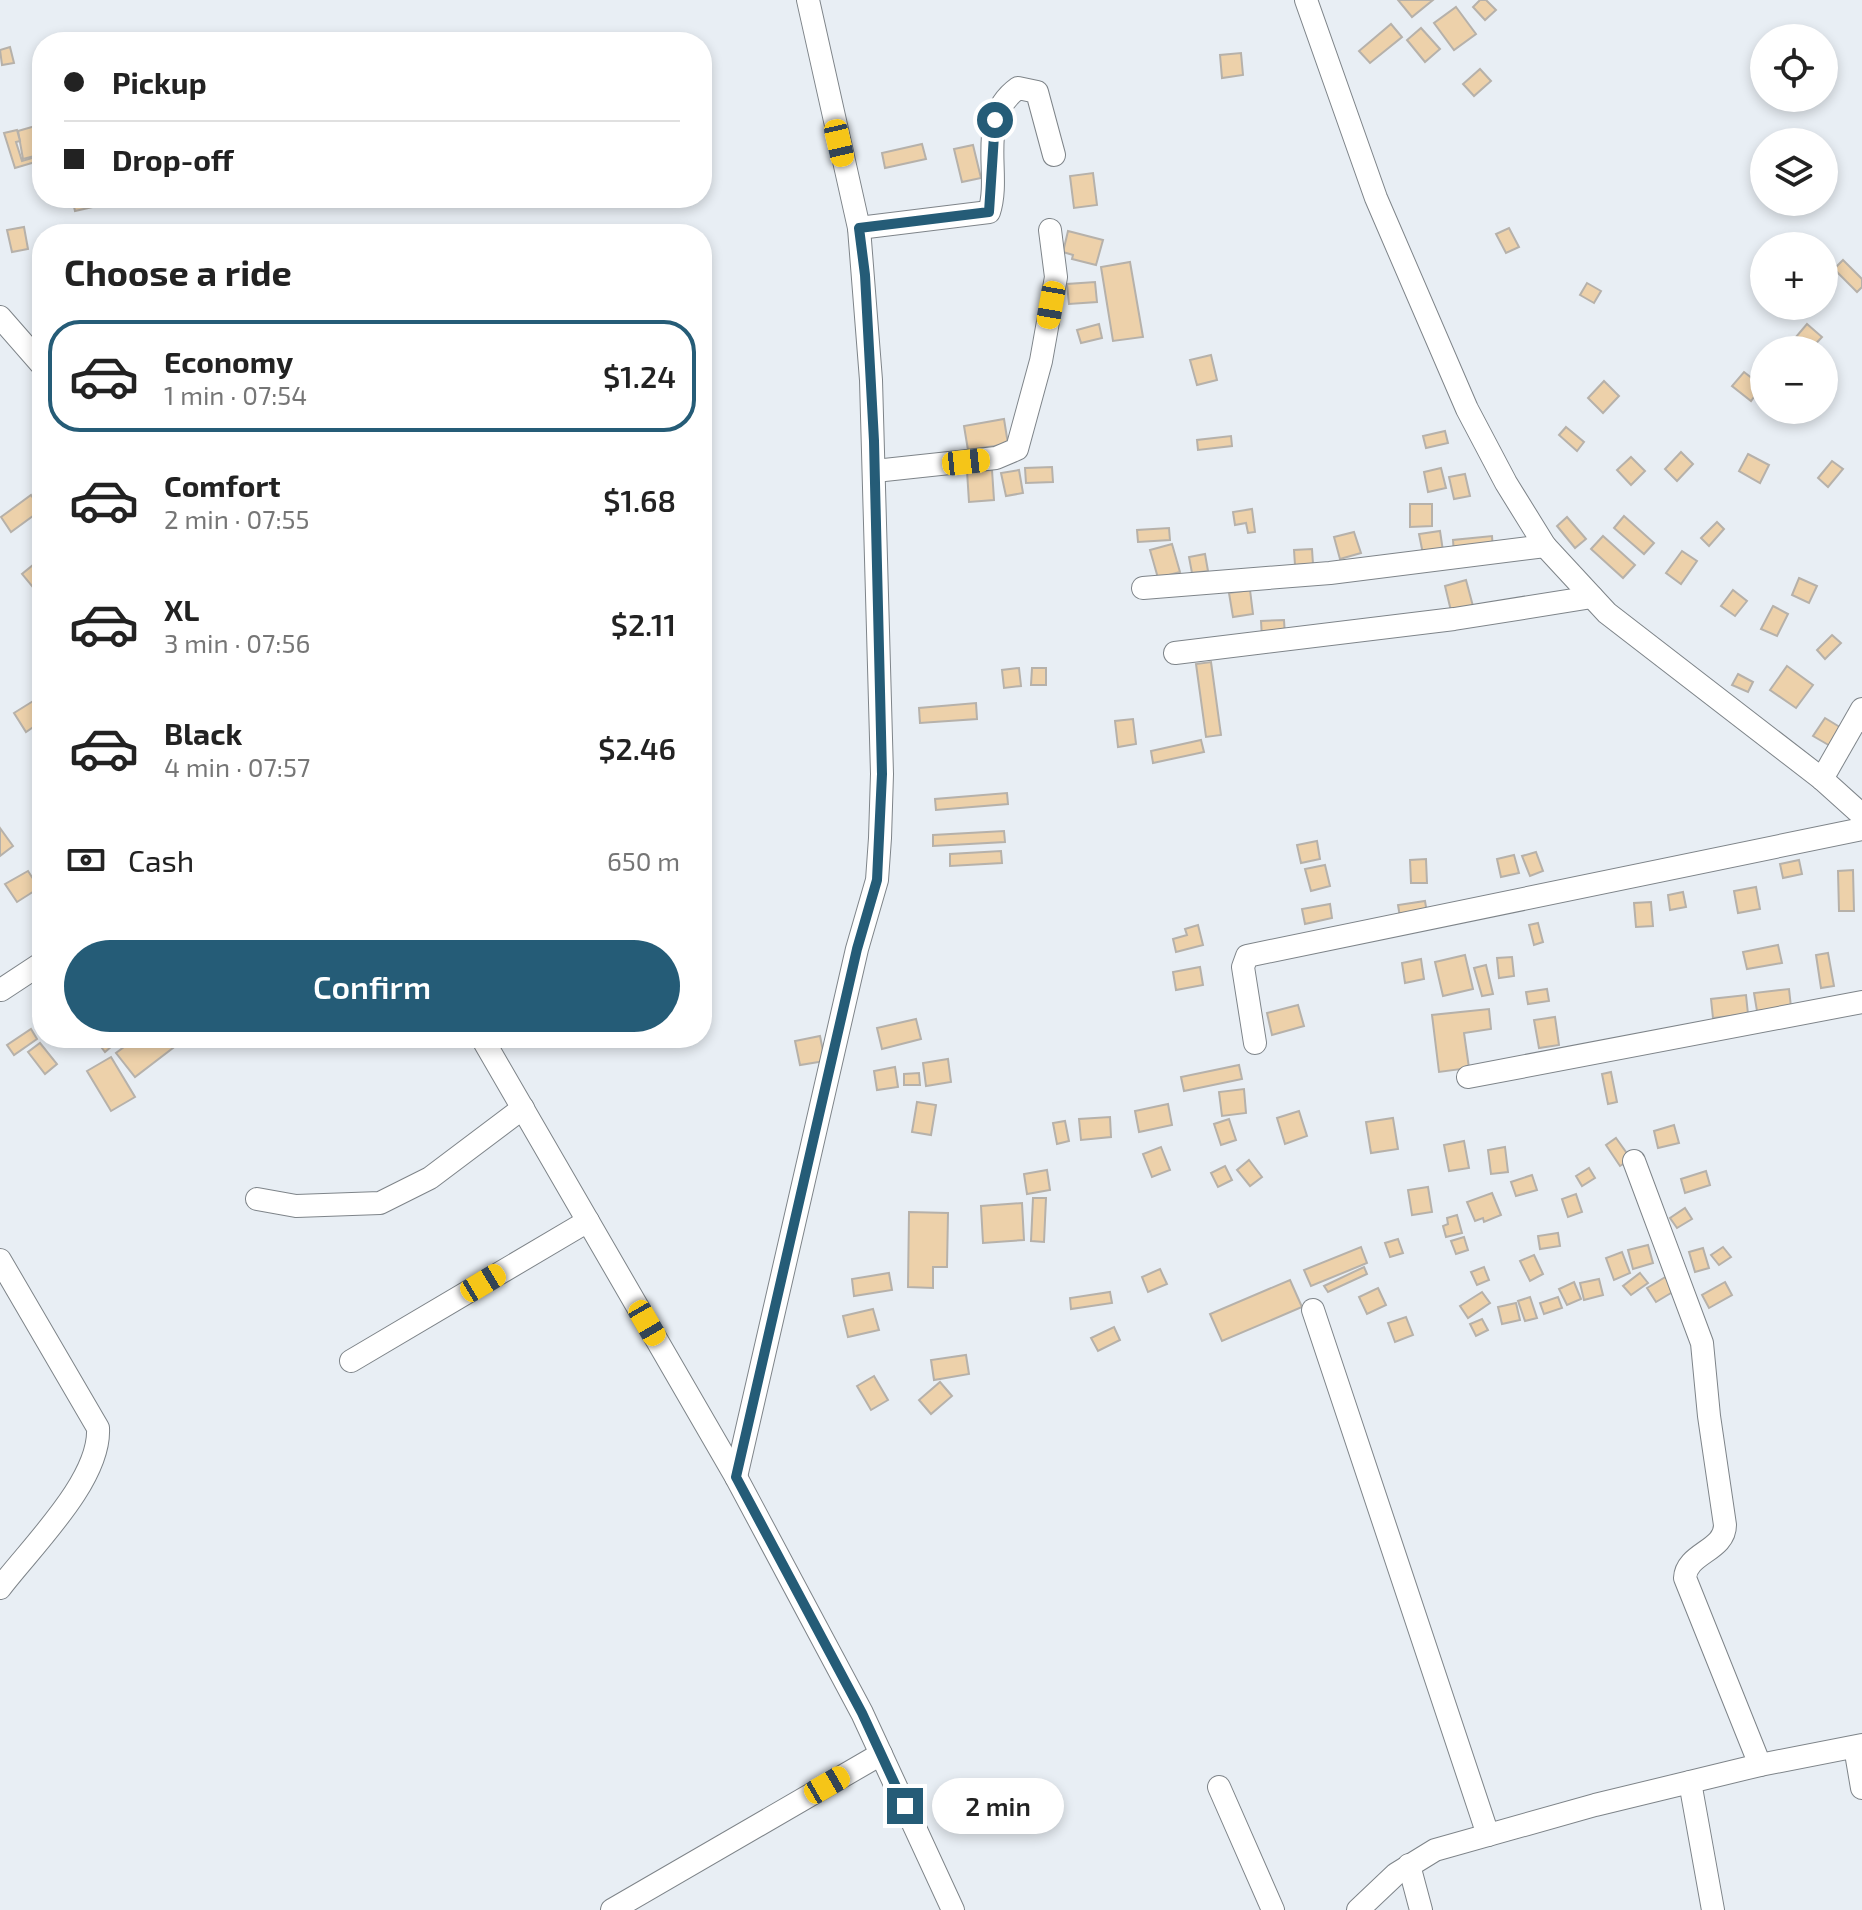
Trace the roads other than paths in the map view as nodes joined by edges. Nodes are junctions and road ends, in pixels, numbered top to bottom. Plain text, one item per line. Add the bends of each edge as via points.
1 (808, 0) edge
2 (1306, 0) edge
3 (1054, 155) dead end
4 (859, 228) junction
5 (1050, 230) dead end
6 (0, 317) edge
7 (32, 354) edge
8 (875, 471) junction
9 (1545, 546) junction
10 (1143, 588) dead end
11 (1592, 597) junction
12 (1175, 653) dead end
13 (1862, 709) edge
14 (1822, 779) junction
15 (1862, 815) edge
16 (1862, 829) edge
17 (32, 970) edge
18 (1, 990) edge
19 (1862, 1002) edge
20 (1255, 1043) dead end
21 (488, 1048) edge
22 (1468, 1077) dead end
23 (523, 1108) junction
24 (1634, 1161) dead end
25 (257, 1199) dead end
26 (588, 1221) junction
27 (0, 1260) edge
28 (1313, 1310) dead end
29 (351, 1361) dead end
30 (736, 1477) junction
31 (0, 1588) edge
32 (1858, 1746) edge
33 (881, 1754) junction
34 (1760, 1765) junction
35 (1690, 1782) junction
36 (1219, 1787) dead end
37 (1862, 1788) edge
38 (1488, 1835) junction
39 (1409, 1865) junction
40 (612, 1910) edge
41 (953, 1910) edge
42 (1273, 1910) edge
43 (1358, 1910) edge
44 (1421, 1910) edge
45 (1713, 1910) edge

1 - 4 street
2 - 9 street via 1376,198 1467,409
3 - 4 street via 1037,92 1018,88 1007,96 995,120 989,212
4 - 8 street
5 - 8 street via 1056,277 1017,449 996,458
6 - 7 street
8 - 30 street via 882,774 877,880
9 - 10 street via 1330,573
9 - 11 street
11 - 12 street
11 - 14 street
13 - 14 street
14 - 15 street
16 - 20 street via 1247,956 1243,967
17 - 18 street
19 - 22 street
21 - 23 street
23 - 25 street via 430,1178 380,1203 296,1206
23 - 26 street
24 - 34 street via 1702,1343 1725,1525 1721,1540 1689,1565 1685,1578
26 - 29 street
26 - 30 street
27 - 31 street via 98,1428 99,1441 74,1493
28 - 38 street
30 - 33 street
32 - 34 street
32 - 37 street
33 - 40 street
33 - 41 street
34 - 35 street
35 - 38 street
35 - 45 street
36 - 42 street
38 - 39 street via 1435,1850
39 - 43 street
39 - 44 street

